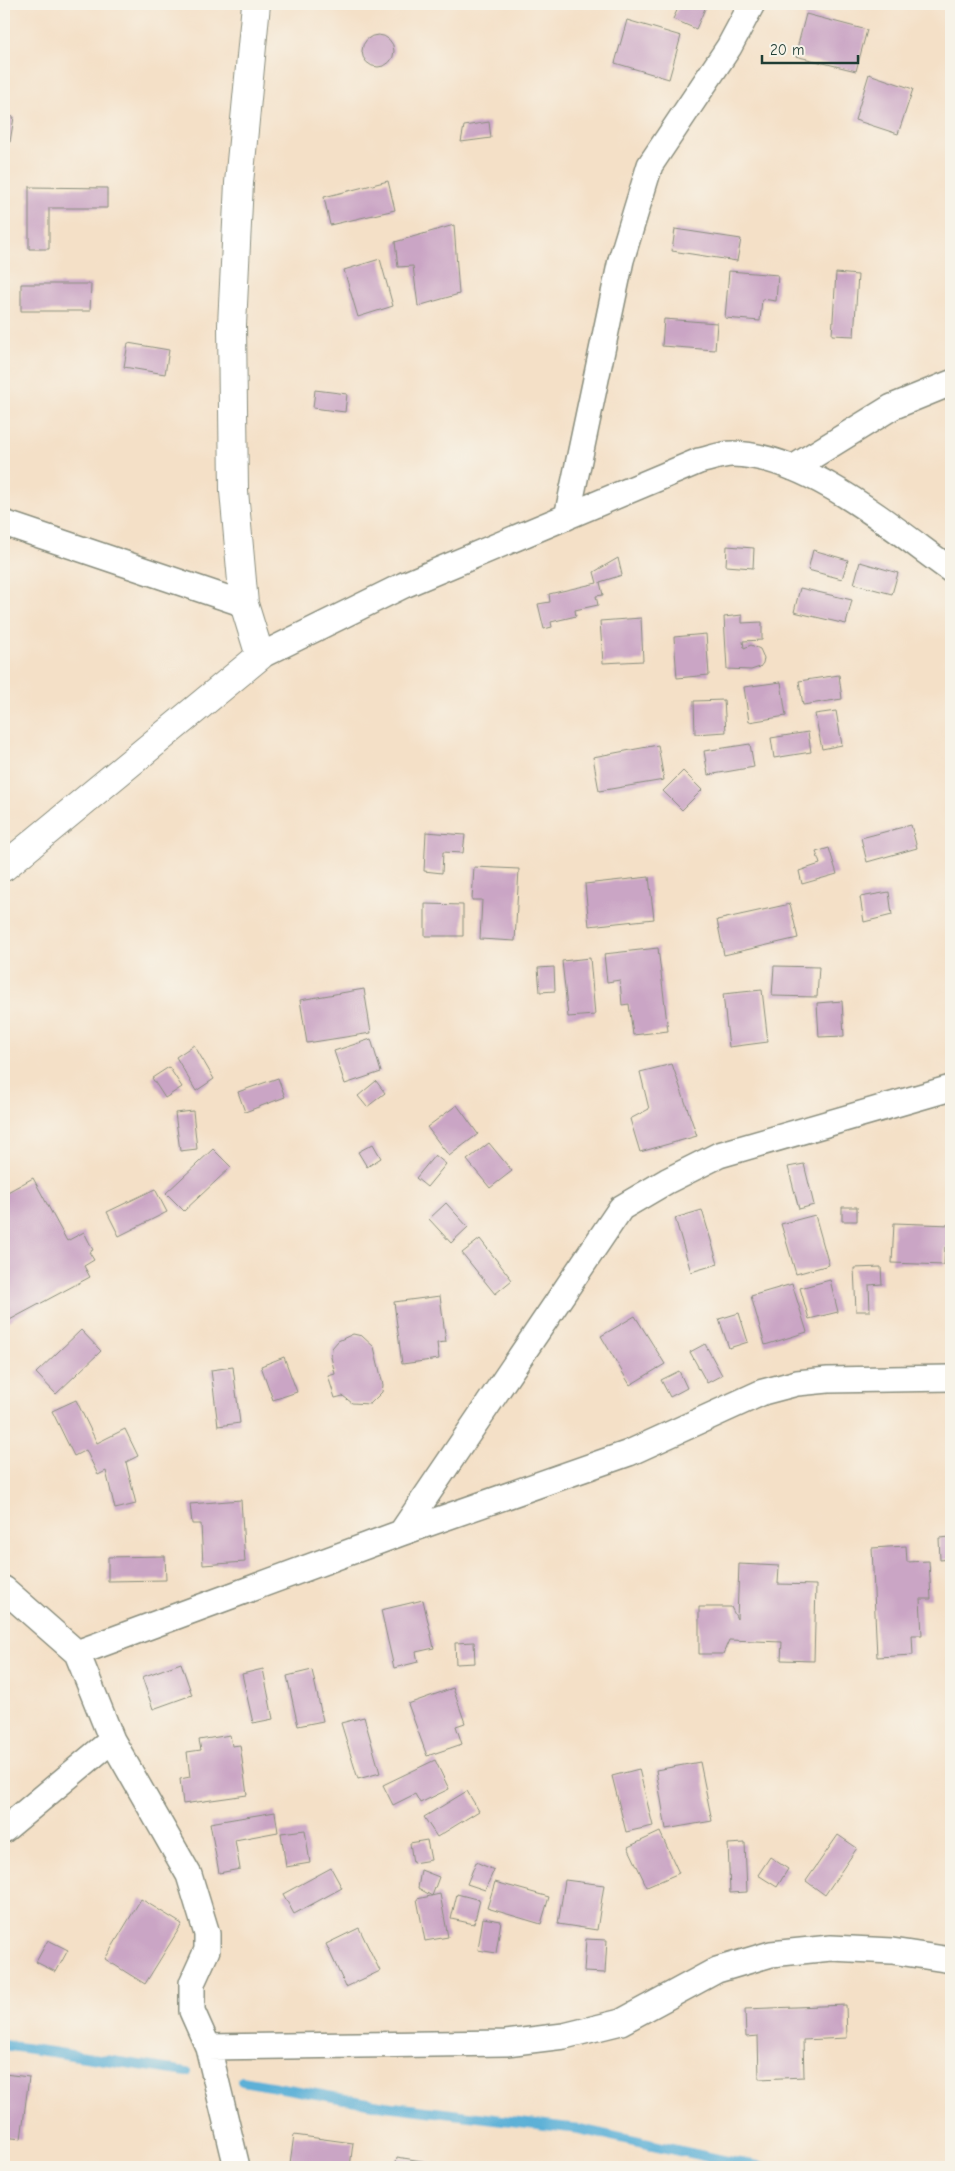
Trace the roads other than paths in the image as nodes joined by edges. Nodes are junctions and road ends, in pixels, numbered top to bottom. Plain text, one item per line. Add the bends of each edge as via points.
1 (256, 4) edge
2 (752, 4) edge
3 (951, 383) edge
4 (793, 468) junction
5 (567, 517) junction
6 (4, 524) edge
7 (951, 570) edge
8 (244, 604) junction
9 (260, 656) junction
10 (4, 866) edge
11 (951, 1088) edge
12 (951, 1378) edge
13 (400, 1533) junction
14 (4, 1589) edge
15 (77, 1654) junction
16 (112, 1740) junction
17 (4, 1830) edge
18 (951, 1960) edge
19 (208, 2047) junction
20 (237, 2167) edge

1 - 8 street via 240,183 232,325 234,491
2 - 5 street via 729,47 650,165 621,260
3 - 4 street via 892,407
4 - 5 street via 731,454 699,461
4 - 7 street via 858,504
5 - 9 street via 404,584
6 - 8 street
8 - 9 street
9 - 10 street
11 - 13 street via 720,1155 666,1181 621,1208
12 - 13 street via 828,1380 797,1383 763,1392 629,1453
13 - 15 street
14 - 15 street
15 - 16 street
16 - 17 street
16 - 19 street via 189,1875 207,1934 208,1950 192,1983 192,2011
18 - 19 street via 892,1951 831,1948 772,1954 718,1970 621,2022 564,2036 506,2044
19 - 20 street

